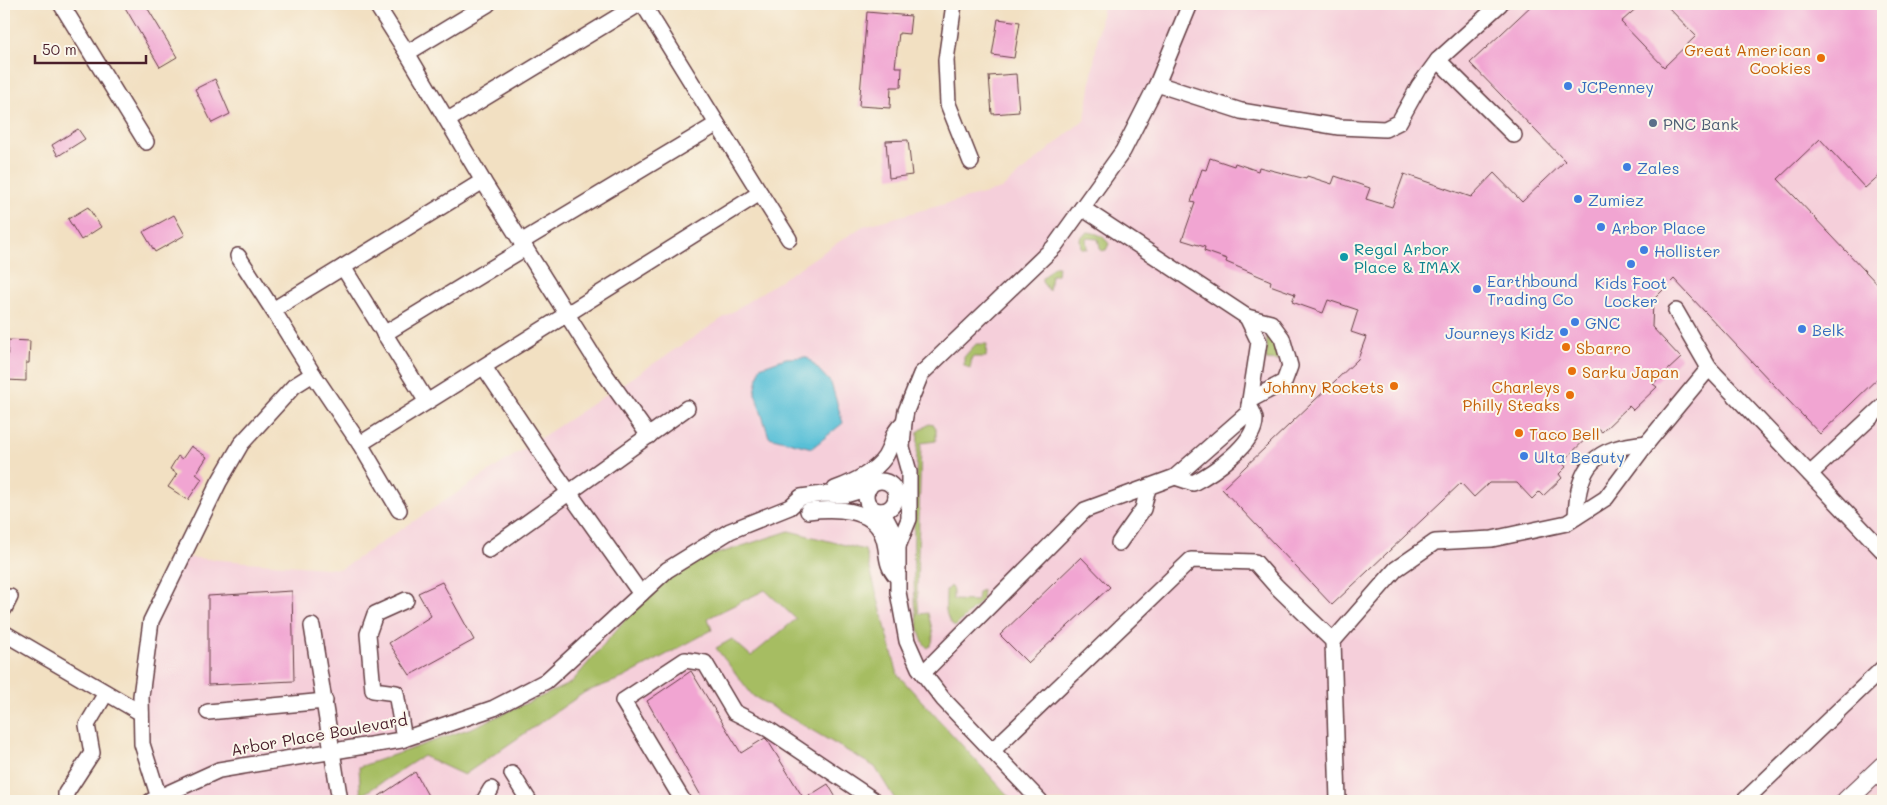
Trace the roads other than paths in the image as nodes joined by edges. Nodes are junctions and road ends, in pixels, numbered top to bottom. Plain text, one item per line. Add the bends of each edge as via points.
1 (61, 4) edge
2 (376, 4) edge
3 (488, 4) edge
4 (639, 4) edge
5 (643, 4) edge
6 (954, 4) edge
7 (1190, 4) edge
8 (1500, 4) edge
9 (407, 53) junction
10 (1438, 60) junction
11 (1157, 84) junction
12 (448, 120) junction
13 (717, 124) junction
14 (1514, 135) dead end
15 (146, 142) dead end
16 (970, 162) dead end
17 (483, 181) junction
18 (760, 193) junction
19 (1082, 208) junction
20 (789, 239) dead end
21 (523, 245) junction
22 (238, 256) dead end
23 (343, 267) junction
24 (273, 310) junction
25 (1676, 311) dead end
26 (567, 314) junction
27 (1247, 317) junction
28 (384, 334) junction
29 (484, 366) junction
30 (1709, 368) junction
31 (313, 374) junction
32 (427, 402) junction
33 (1250, 402) junction
34 (1883, 406) edge
35 (687, 408) dead end
36 (904, 422) junction
37 (649, 436) junction
38 (1647, 443) junction
39 (360, 444) junction
40 (902, 447) junction
41 (909, 472) junction
42 (1810, 474) junction
43 (1175, 477) junction
44 (874, 484) junction
45 (895, 488) junction
46 (1148, 488) junction
47 (570, 493) junction
48 (823, 494) junction
49 (881, 506) junction
50 (790, 507) junction
51 (399, 510) dead end
52 (808, 511) junction
53 (1576, 517) junction
54 (909, 519) junction
55 (1119, 543) dead end
56 (898, 546) junction
57 (489, 550) dead end
58 (1883, 551) edge
59 (898, 573) junction
60 (641, 594) junction
61 (406, 600) dead end
62 (312, 626) dead end
63 (4, 634) edge
64 (1333, 641) junction
65 (1883, 668) edge
66 (923, 673) junction
67 (106, 693) junction
68 (324, 701) junction
69 (208, 712) dead end
70 (141, 713) junction
71 (404, 739) junction
72 (333, 751) junction
73 (992, 751) junction
74 (1883, 766) edge
75 (512, 774) dead end
76 (157, 800) edge
77 (66, 801) edge
78 (340, 801) edge
79 (530, 801) edge
80 (683, 801) edge
81 (875, 801) edge
82 (1040, 801) edge
83 (1338, 801) edge
84 (1744, 801) edge
85 (1846, 801) edge

1 - 15 street
2 - 9 street
3 - 9 street
4 - 12 street
5 - 13 street
6 - 16 street via 946,60 948,104
7 - 11 street
8 - 10 street
9 - 12 street
10 - 11 street via 1399,122 1385,129 1339,127 1241,111
10 - 14 street
11 - 19 street via 1123,151
12 - 17 street
13 - 18 street
13 - 21 street
17 - 21 street
17 - 23 street
18 - 20 street
18 - 26 street
19 - 27 street
19 - 36 street via 1054,247 921,374
21 - 26 street
21 - 28 street
22 - 24 street
23 - 24 street
23 - 28 street
24 - 31 street
25 - 30 street
26 - 29 street
26 - 37 street
27 - 33 street via 1259,342
27 - 33 street via 1271,323 1282,338 1290,366 1284,382
28 - 32 street
29 - 32 street
29 - 47 street
30 - 38 street
30 - 42 street
31 - 39 street
31 - 70 street via 294,386 241,444 182,557 151,621
32 - 39 street
33 - 43 street via 1248,413
33 - 43 street via 1255,419 1252,434 1216,472 1193,483
34 - 42 street
35 - 37 street
36 - 40 street
36 - 48 street via 894,430 885,456 867,475
37 - 47 street
38 - 53 street via 1606,498
38 - 53 street via 1623,445 1598,457 1580,481
39 - 51 street
40 - 41 street
40 - 44 street
41 - 45 street
41 - 54 street
42 - 58 street
43 - 46 street
44 - 45 street via 888,482
44 - 48 street, Arbor Place Boulevard via 845,495
44 - 49 street via 866,497
45 - 49 street via 897,496
46 - 55 street via 1143,509
46 - 66 street via 1085,510
47 - 57 street
47 - 60 street
48 - 50 street, Arbor Place Boulevard via 801,497
49 - 52 street via 825,503
49 - 54 street
49 - 56 street
50 - 52 street
50 - 60 street, Arbor Place Boulevard via 730,531 666,570
52 - 59 street via 831,508 869,519 883,534 889,567
53 - 64 street via 1567,523 1492,539 1435,542 1396,569
54 - 56 street
56 - 59 street
59 - 66 street via 907,641
60 - 71 street, Arbor Place Boulevard via 546,681 494,708
61 - 71 street via 375,614 368,634 373,690 396,693
62 - 68 street
63 - 67 street
64 - 73 street via 1254,562 1190,560
64 - 83 street
65 - 84 street
66 - 73 street via 942,699
67 - 70 street
67 - 77 street via 87,725 92,753 66,793
68 - 69 street
68 - 72 street
70 - 76 street via 142,744
71 - 72 street, Arbor Place Boulevard
72 - 76 street, Arbor Place Boulevard via 219,770
72 - 78 street
73 - 82 street
74 - 85 main road
75 - 79 street
80 - 81 street via 623,700 685,660 705,663 734,712 768,729

